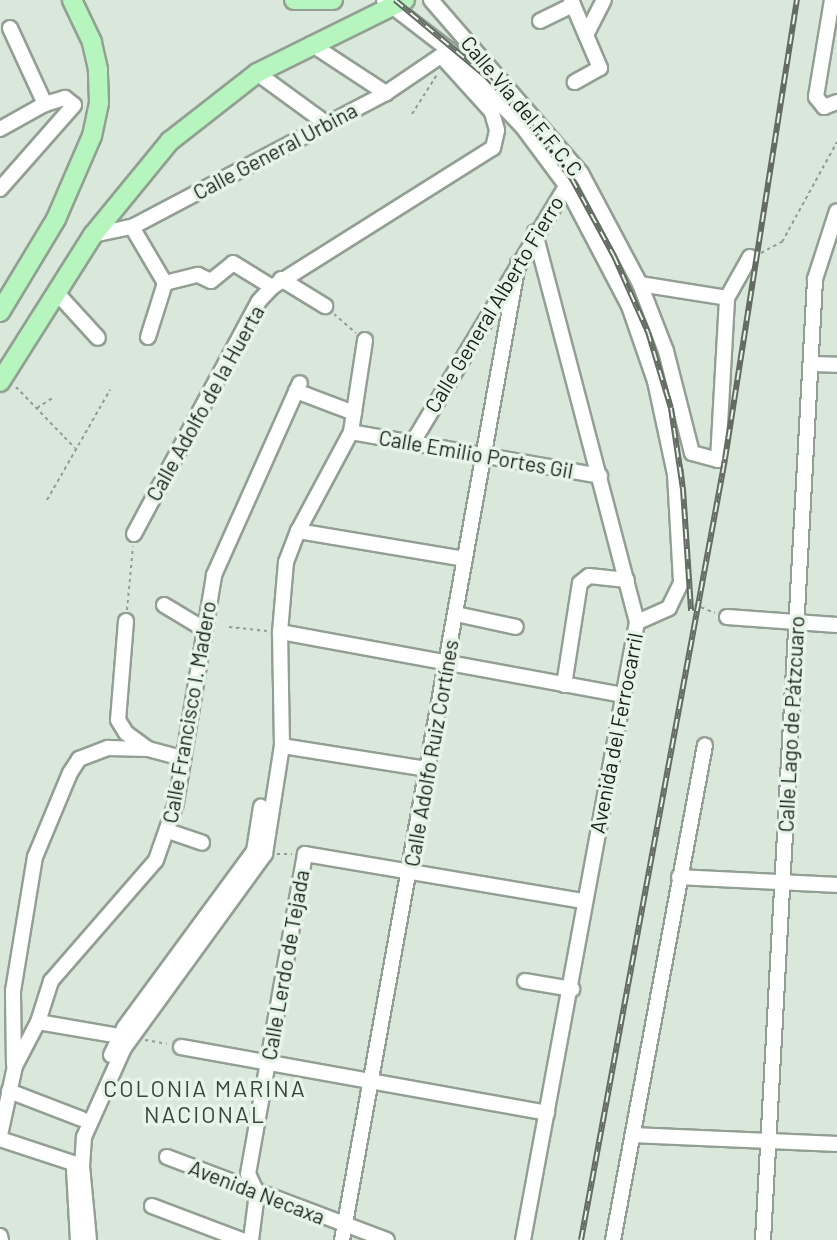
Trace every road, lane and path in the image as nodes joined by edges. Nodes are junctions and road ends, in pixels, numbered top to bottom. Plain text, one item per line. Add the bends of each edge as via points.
1 (294, 0) edge
2 (333, 0) edge
3 (431, 0) edge
4 (604, 0) edge
5 (832, 0) edge
6 (395, 2) edge
7 (78, 3) edge
8 (572, 3) edge
9 (540, 21) dead end
10 (10, 28) dead end
11 (586, 35) junction
12 (311, 44) junction
13 (446, 57) junction
14 (257, 73) junction
15 (575, 82) dead end
16 (386, 93) junction
17 (836, 103) edge
18 (45, 104) junction
19 (412, 114) dead end
20 (327, 124) junction
21 (0, 129) edge
22 (837, 142) edge
23 (582, 173) junction
24 (565, 184) junction
25 (0, 189) edge
26 (837, 211) edge
27 (132, 227) junction
28 (535, 232) junction
29 (93, 235) junction
30 (750, 257) joint
31 (518, 264) junction
32 (165, 283) junction
33 (277, 283) junction
34 (640, 284) junction
35 (57, 292) junction
36 (727, 298) junction
37 (325, 306) joint
38 (0, 312) edge
39 (148, 337) dead end
40 (99, 338) dead end
41 (365, 340) joint
42 (812, 364) junction
43 (837, 365) edge
44 (2, 378) edge
45 (298, 387) joint
46 (110, 390) dead end
47 (54, 397) dead end
48 (37, 408) junction
49 (354, 413) junction
50 (351, 432) junction
51 (413, 442) junction
52 (76, 449) junction
53 (484, 456) junction
54 (600, 476) junction
55 (47, 500) dead end
56 (298, 531) junction
57 (134, 534) joint
58 (465, 559) junction
59 (627, 580) junction
60 (677, 598) junction
61 (164, 605) dead end
62 (456, 614) junction
63 (727, 617) joint
64 (126, 621) joint
65 (637, 621) junction
66 (796, 623) junction
67 (837, 625) edge
68 (516, 626) dead end
69 (229, 627) dead end
70 (204, 629) junction
71 (281, 632) junction
72 (447, 664) junction
73 (564, 685) junction
74 (622, 695) junction
75 (705, 744) dead end
76 (282, 746) junction
77 (148, 749) junction
78 (181, 758) junction
79 (428, 769) junction
80 (261, 807) dead end
81 (168, 831) junction
82 (202, 843) dead end
83 (265, 854) junction
84 (305, 854) junction
85 (410, 872) junction
86 (679, 877) junction
87 (783, 882) junction
88 (837, 885) edge
89 (584, 901) junction
90 (18, 934) dead end
91 (524, 981) dead end
92 (572, 989) junction
93 (38, 1022) junction
94 (125, 1037) junction
95 (181, 1047) joint
96 (268, 1064) junction
97 (15, 1066) junction
98 (370, 1083) junction
99 (9, 1091) junction
100 (547, 1113) junction
101 (82, 1119) junction
102 (633, 1135) junction
103 (0, 1137) edge
104 (84, 1137) junction
105 (768, 1140) junction
106 (837, 1144) edge
107 (167, 1157) dead end
108 (78, 1165) junction
109 (257, 1194) junction
110 (152, 1206) dead end
111 (345, 1225) junction
112 (78, 1240) edge
113 (89, 1240) edge
114 (242, 1240) edge
115 (251, 1240) edge
116 (342, 1240) edge
117 (387, 1240) edge
118 (523, 1240) edge
119 (613, 1240) edge
120 (763, 1240) edge

1 - 2 main road
3 - 23 street, Calle Vía del F.F.C.C
4 - 11 street
5 - 17 street via 816,97 820,106
6 - 12 main road
6 - 13 street, Calle Vía del F.F.C.C
7 - 38 main road via 98,69 99,103 92,136 56,219
8 - 9 street
8 - 11 street
10 - 18 street
11 - 15 street via 600,68
12 - 14 main road
12 - 16 street
13 - 16 street, Calle General Urbina
13 - 19 path
13 - 24 street, Calle Vía del F.F.C.C via 522,126
13 - 33 street, Calle Adolfo de la Huerta via 492,112 497,130 493,148
14 - 20 street
14 - 29 main road via 170,141
16 - 20 street, Calle General Urbina
18 - 21 street
18 - 25 street via 69,98 73,109
20 - 27 street, Calle General Urbina
22 - 30 path via 782,242
23 - 24 street, Calle General Alberto Fierro
23 - 34 street, Calle Vía del F.F.C.C
24 - 28 street, Calle General Alberto Fierro
24 - 60 street, Calle Vía del F.F.C.C via 629,306 655,381 675,474 681,583
26 - 42 street, Calle Lago de Pátzcuaro via 818,259
27 - 29 street, Calle General Urbina
27 - 32 street
28 - 31 street, Calle General Alberto Fierro
28 - 54 street, Avenida del Ferrocarril
29 - 35 main road
30 - 36 street
31 - 51 street, Calle General Alberto Fierro
31 - 53 street, Calle Adolfo Ruiz Cortínes
32 - 33 street via 198,275 211,281 233,263
32 - 39 street
33 - 37 street
33 - 57 street, Calle Adolfo de la Huerta via 259,301
34 - 36 street
34 - 36 street, Calle Vía del F.F.C.C via 666,351 692,453 718,460
35 - 40 street
35 - 44 main road
37 - 41 path
41 - 49 street
42 - 43 street
42 - 66 street, Calle Lago de Pátzcuaro
44 - 48 path
45 - 49 street, Calle Emilio Portes Gil
45 - 70 street, Calle Francisco I. Madero via 214,575
46 - 52 path
47 - 48 path
48 - 52 path
49 - 50 street
50 - 51 street, Calle Emilio Portes Gil
50 - 56 street
51 - 53 street, Calle Emilio Portes Gil
52 - 55 path
53 - 54 street, Calle Emilio Portes Gil
53 - 58 street, Calle Adolfo Ruiz Cortínes
54 - 59 street, Avenida del Ferrocarril
56 - 58 street
56 - 71 street via 286,562
57 - 64 path
58 - 62 street, Calle Adolfo Ruiz Cortínes
59 - 65 street, Avenida del Ferrocarril
59 - 73 street via 589,576 580,583
60 - 63 path
60 - 65 street via 669,608
61 - 70 street
62 - 68 street
62 - 72 street, Calle Adolfo Ruiz Cortínes
63 - 66 street
64 - 77 street via 118,720 126,733
65 - 74 street, Avenida del Ferrocarril
66 - 67 street
66 - 87 street, Calle Lago de Pátzcuaro
69 - 71 path
70 - 78 street, Calle Francisco I. Madero
71 - 72 street
71 - 76 street
72 - 73 street
72 - 79 street, Calle Adolfo Ruiz Cortínes
73 - 74 street
74 - 89 street, Avenida del Ferrocarril
75 - 86 street
76 - 79 street
76 - 83 street
77 - 78 street
77 - 97 street via 107,748 79,759 57,799 35,857 13,991
78 - 81 street, Calle Francisco I. Madero
79 - 85 street, Calle Adolfo Ruiz Cortínes
80 - 94 street via 254,851
81 - 82 street
81 - 93 street, Calle Francisco I. Madero via 146,876 57,970
83 - 84 path
83 - 94 street
84 - 85 street
84 - 96 street, Calle Lerdo de Tejada
85 - 89 street
85 - 98 street, Calle Adolfo Ruiz Cortínes
86 - 87 street
86 - 102 street
87 - 88 street
87 - 105 street, Calle Lago de Pátzcuaro
89 - 92 street, Avenida del Ferrocarril
90 - 99 street via 5,1021
91 - 92 street
92 - 100 street, Avenida del Ferrocarril
93 - 94 street
93 - 97 street, Calle Francisco I. Madero
94 - 95 path
94 - 101 street
94 - 104 street
95 - 96 street
96 - 98 street
96 - 109 street, Calle Lerdo de Tejada via 248,1174
97 - 99 street, Calle Francisco I. Madero
98 - 100 street
98 - 111 street, Calle Adolfo Ruiz Cortínes
99 - 101 street
99 - 103 street, Calle Francisco I. Madero
100 - 118 street, Avenida del Ferrocarril
101 - 104 street
102 - 105 street
102 - 119 street
103 - 108 street
104 - 108 street
105 - 106 street
105 - 120 street, Calle Lago de Pátzcuaro
107 - 109 street, Avenida Necaxa
108 - 112 street
108 - 113 street
109 - 111 street, Avenida Necaxa
109 - 115 street, Calle Lerdo de Tejada
110 - 114 street
111 - 116 street, Calle Adolfo Ruiz Cortínes
111 - 117 street, Avenida Necaxa

